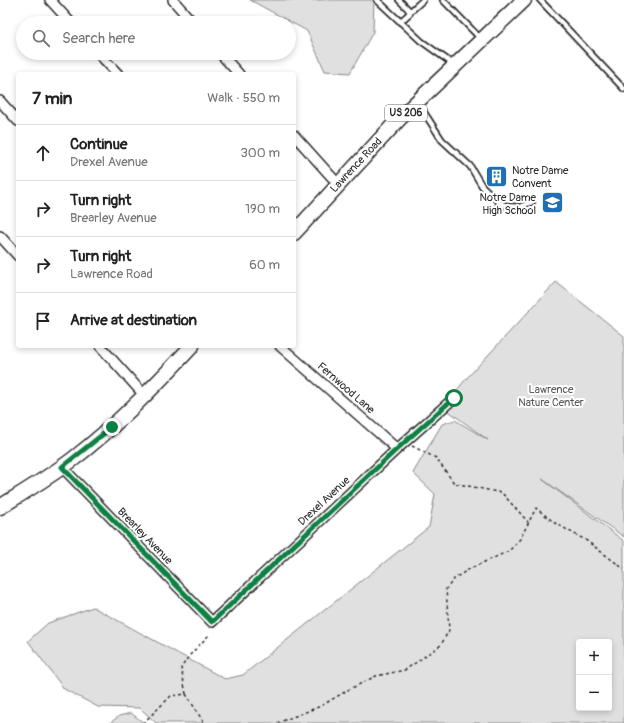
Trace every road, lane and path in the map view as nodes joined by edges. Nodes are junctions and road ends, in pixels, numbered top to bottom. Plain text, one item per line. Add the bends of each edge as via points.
1 (50, 0) edge
2 (377, 0) edge
3 (399, 0) edge
4 (423, 0) edge
5 (443, 0) edge
6 (540, 0) edge
7 (175, 1) edge
8 (519, 2) edge
9 (409, 11) junction
10 (65, 16) edge
11 (187, 16) edge
12 (400, 22) junction
13 (482, 40) junction
14 (105, 60) edge
15 (226, 60) edge
16 (454, 65) junction
17 (116, 72) edge
18 (237, 72) edge
19 (624, 89) edge
20 (0, 101) edge
21 (417, 102) junction
22 (16, 119) edge
23 (296, 137) edge
24 (338, 184) junction
25 (532, 202) dead end
26 (296, 231) edge
27 (0, 236) edge
28 (16, 254) edge
29 (102, 348) edge
30 (190, 348) edge
31 (282, 348) edge
32 (145, 396) junction
33 (454, 398) dead end
34 (405, 442) junction
35 (397, 449) junction
36 (62, 467) junction
37 (0, 507) edge
38 (529, 522) junction
39 (624, 569) edge
40 (212, 622) joint
41 (209, 635) dead end
42 (186, 694) junction
43 (143, 723) edge
44 (204, 723) edge
45 (278, 723) edge

1 - 10 street
2 - 12 lane
3 - 9 lane
4 - 9 lane
5 - 13 lane
6 - 19 lane
7 - 11 street
8 - 13 main road, Lawrence Road / US 206
9 - 12 lane via 410,13
12 - 16 lane
13 - 16 main road, Lawrence Road / US 206
14 - 17 street
15 - 18 street
16 - 21 main road, Lawrence Road / US 206
20 - 22 street
21 - 24 main road, Lawrence Road / US 206
21 - 25 lane via 442,140 470,166 480,184 500,203 519,207
23 - 24 street
24 - 26 main road, Lawrence Road / US 206
27 - 28 street
29 - 32 street
30 - 32 main road
31 - 35 street, Fernwood Lane
32 - 36 main road via 102,436
33 - 34 street, Drexel Avenue
34 - 35 street, Drexel Avenue
34 - 38 path via 436,458 454,483 502,493
35 - 40 street, Drexel Avenue
36 - 37 main road
36 - 40 street, Brearley Avenue
38 - 39 path via 536,508
38 - 45 path via 520,539 508,551 471,568 455,578 446,589 449,630 441,645 405,670 376,676 321,706
41 - 42 path via 181,668
42 - 43 path via 171,696
42 - 44 path

